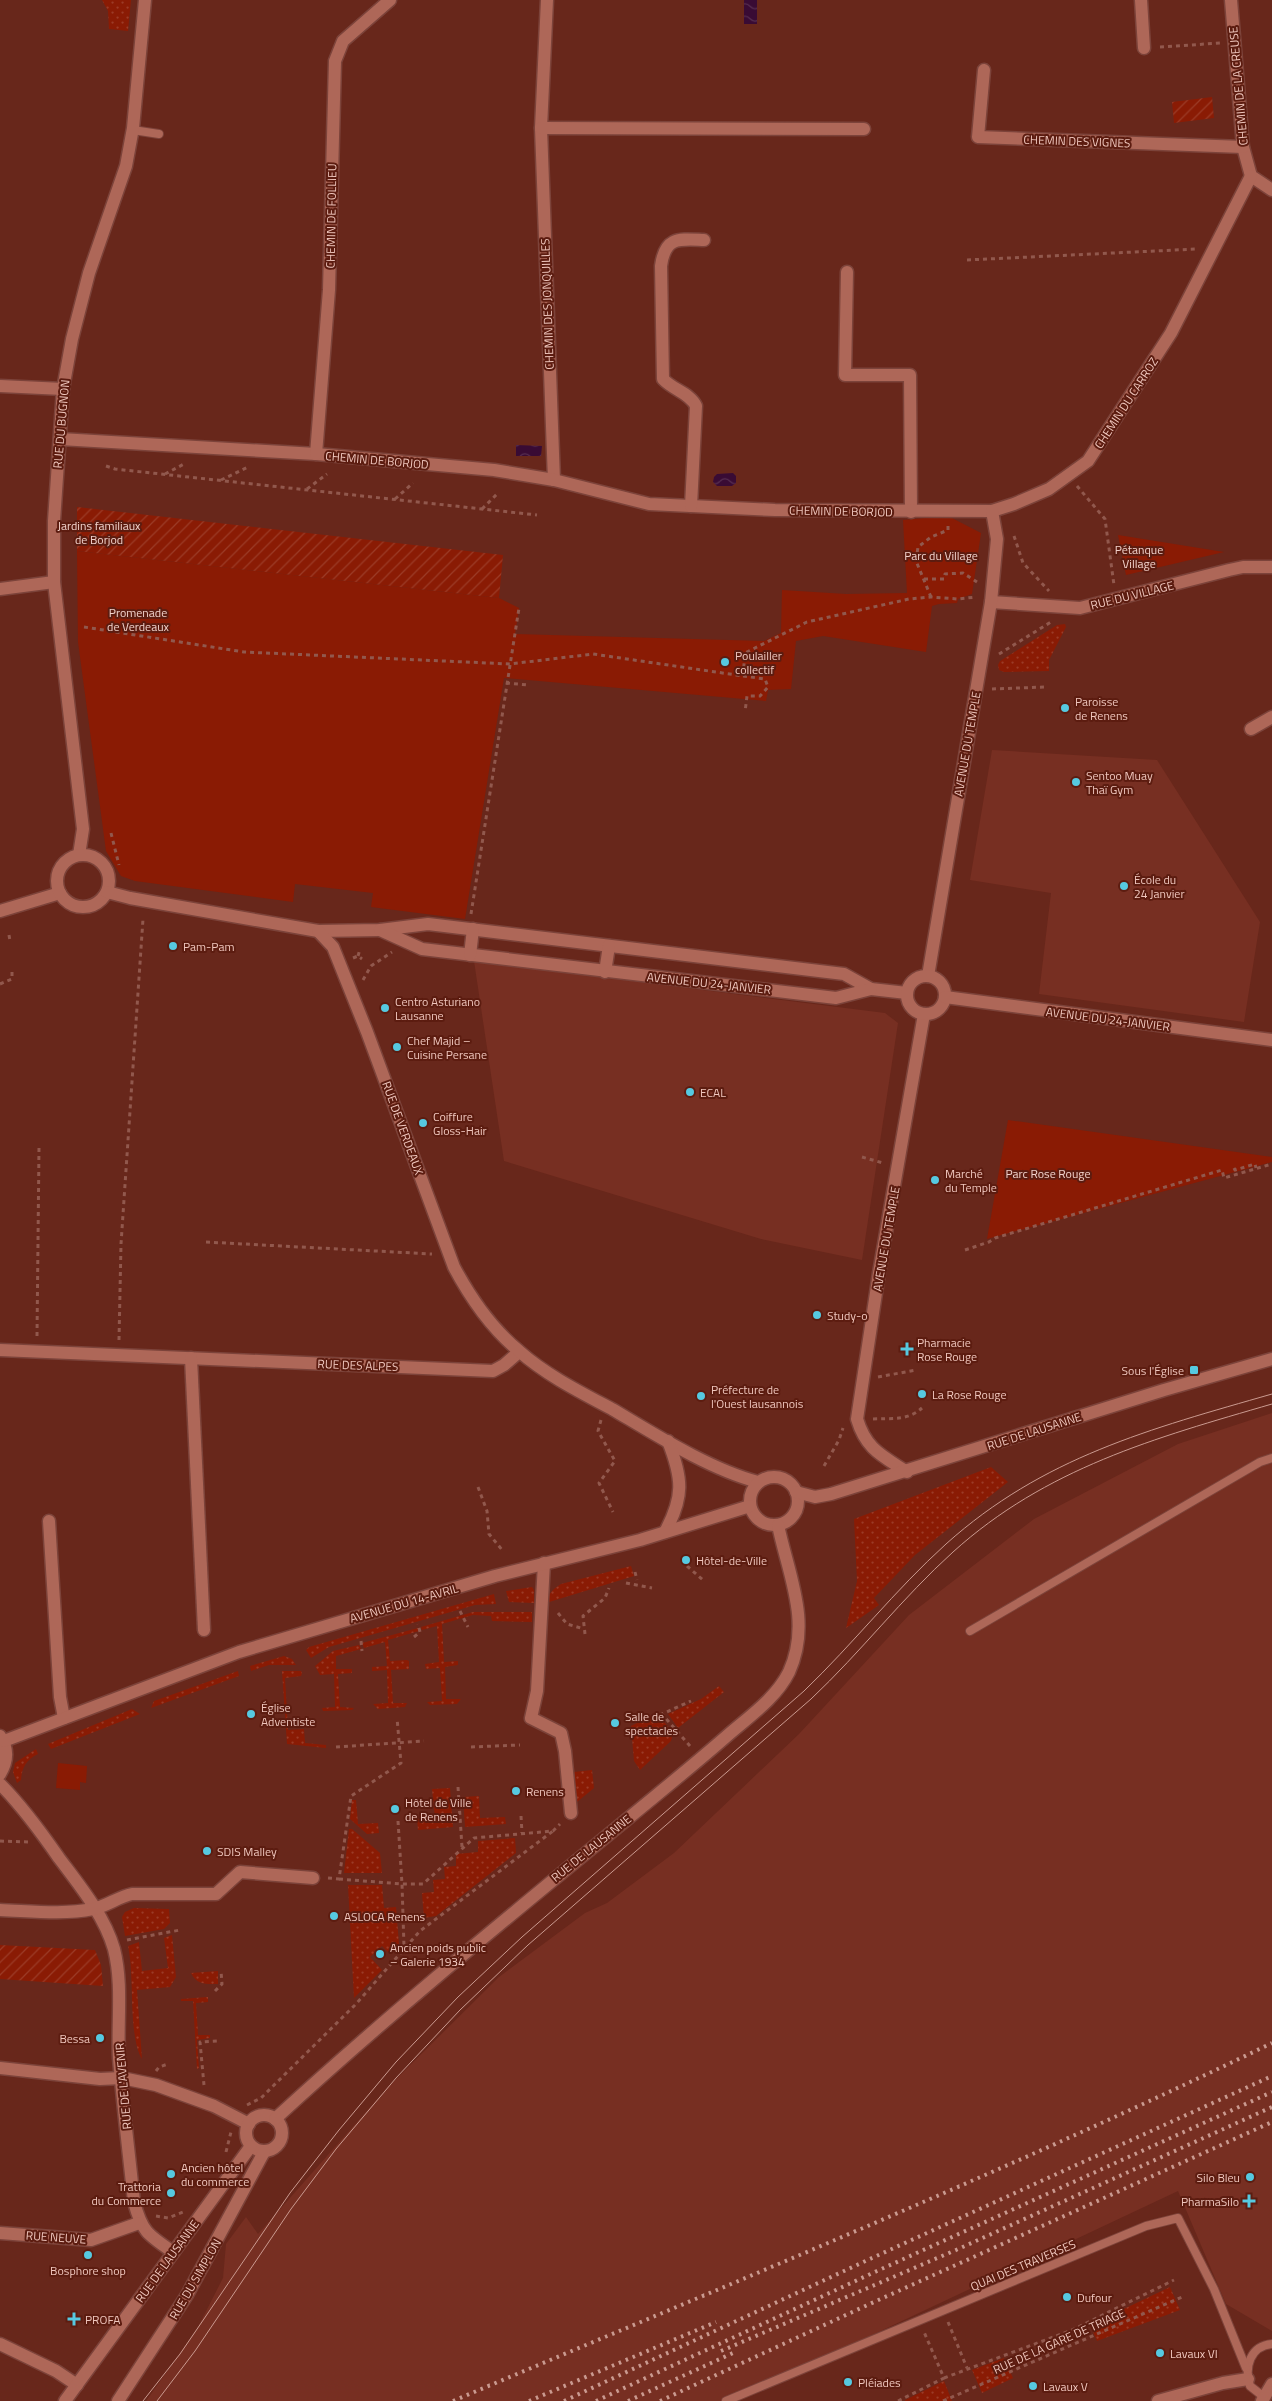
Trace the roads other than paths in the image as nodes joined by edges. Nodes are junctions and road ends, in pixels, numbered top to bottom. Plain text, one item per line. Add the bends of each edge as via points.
1 (145, 0) edge
2 (390, 0) edge
3 (547, 0) edge
4 (1141, 0) edge
5 (1231, 0) edge
6 (1144, 48) road end
7 (984, 70) dead end
8 (541, 128) junction
9 (133, 130) junction
10 (864, 130) dead end
11 (159, 134) dead end
12 (1243, 147) junction
13 (1251, 176) junction
14 (1272, 190) edge
15 (704, 240) dead end
16 (847, 272) dead end
17 (0, 386) edge
18 (63, 389) junction
19 (60, 439) junction
20 (316, 454) junction
21 (554, 480) junction
22 (691, 506) junction
23 (992, 510) junction
24 (911, 512) junction
25 (1272, 566) edge
26 (54, 582) junction
27 (0, 589) edge
28 (990, 602) junction
29 (1272, 717) edge
30 (1251, 729) dead end
31 (79, 855) junction
32 (107, 892) junction
33 (60, 893) junction
34 (0, 911) edge
35 (471, 925) junction
36 (380, 930) junction
37 (318, 931) junction
38 (609, 946) junction
39 (470, 955) junction
40 (605, 972) junction
41 (928, 976) junction
42 (871, 990) junction
43 (908, 993) junction
44 (945, 997) junction
45 (924, 1014) junction
46 (1272, 1040) edge
47 (0, 1350) edge
48 (519, 1352) junction
49 (191, 1358) junction
50 (1272, 1359) edge
51 (668, 1442) junction
52 (1272, 1458) edge
53 (907, 1472) junction
54 (758, 1482) junction
55 (796, 1492) junction
56 (750, 1506) junction
57 (49, 1521) dead end
58 (778, 1525) junction
59 (665, 1532) junction
60 (544, 1563) junction
61 (204, 1630) dead end
62 (970, 1631) dead end
63 (64, 1718) junction
64 (2, 1739) edge
65 (0, 1774) edge
66 (0, 1784) edge
67 (571, 1813) road end
68 (313, 1878) road end
69 (96, 1908) junction
70 (0, 1910) edge
71 (0, 2068) edge
72 (122, 2078) junction
73 (275, 2119) junction
74 (244, 2121) junction
75 (251, 2146) junction
76 (264, 2152) junction
77 (139, 2223) junction
78 (0, 2233) edge
79 (173, 2252) junction
80 (1271, 2343) edge
81 (0, 2344) edge
82 (1247, 2373) junction
83 (1272, 2384) edge
84 (77, 2385) junction
85 (1263, 2399) edge
86 (65, 2401) edge
87 (118, 2401) edge
88 (726, 2401) edge
89 (1158, 2401) edge

1 - 9 street, RUE DU BUGNON
2 - 20 street, CHEMIN DE FOLLIEU via 342,41 335,61 329,290
3 - 8 street, CHEMIN DES JONQUILLES
4 - 6 street
5 - 12 street, CHEMIN DE LA CREUSE
7 - 12 street, CHEMIN DES VIGNES via 978,137
8 - 10 street
8 - 21 street, CHEMIN DES JONQUILLES
9 - 11 lane
9 - 18 street, RUE DU BUGNON via 119,188 89,273
12 - 13 street, CHEMIN DE LA CREUSE
13 - 14 street
13 - 23 street, CHEMIN DU CARROZ via 1171,333 1088,461 1049,489
15 - 22 street via 677,239 672,242 662,256 661,266 663,379 694,401 696,406
16 - 24 street via 845,374 910,375
17 - 18 street
18 - 19 street, RUE DU BUGNON
19 - 20 street, CHEMIN DE BORJOD
19 - 26 street, RUE DU BUGNON via 54,521
20 - 21 street, CHEMIN DE BORJOD via 494,470
21 - 22 street, CHEMIN DE BORJOD via 649,504
22 - 24 street, CHEMIN DE BORJOD
23 - 24 street, CHEMIN DE BORJOD
23 - 28 street, AVENUE DU TEMPLE via 997,540
25 - 28 street, RUE DU VILLAGE via 1229,570 1080,608
26 - 27 street
26 - 31 street, RUE DU BUGNON via 83,829
28 - 41 street, AVENUE DU TEMPLE
29 - 30 street
31 - 32 street via 94,857 106,868
31 - 33 street via 60,869 57,877
32 - 33 street via 95,904 79,907
32 - 37 street
33 - 34 street
35 - 36 street, AVENUE DU 24-JANVIER via 428,924
35 - 38 street, AVENUE DU 24-JANVIER
35 - 39 street
36 - 37 street, AVENUE DU 24-JANVIER
36 - 39 street, AVENUE DU 24-JANVIER via 422,949
37 - 48 street, RUE DE VERDEAUX via 333,947 454,1268 485,1316
38 - 40 street
38 - 42 street, AVENUE DU 24-JANVIER via 844,974
39 - 40 street, AVENUE DU 24-JANVIER
40 - 42 street, AVENUE DU 24-JANVIER via 836,998
41 - 43 street via 912,982
41 - 44 street via 938,980
42 - 43 street, AVENUE DU 24-JANVIER
43 - 45 street via 910,1004
44 - 45 street via 936,1012
44 - 46 street, AVENUE DU 24-JANVIER
45 - 53 street, AVENUE DU TEMPLE via 857,1419 862,1436 873,1450
47 - 49 street, RUE DES ALPES
48 - 49 street, RUE DES ALPES via 513,1360 493,1371
48 - 51 street, RUE DE VERDEAUX via 548,1373
49 - 61 street
50 - 53 street, RUE DE LAUSANNE
51 - 54 street, RUE DE VERDEAUX via 738,1477
51 - 59 street via 678,1466 680,1490 677,1510
52 - 62 lane
53 - 55 street, RUE DE LAUSANNE via 815,1497
54 - 55 street via 776,1477 788,1482
54 - 56 street via 750,1494
55 - 58 street via 795,1513
56 - 58 street via 752,1514 764,1524
56 - 59 street, AVENUE DU 14-AVRIL
57 - 63 street
58 - 73 street, RUE DE LAUSANNE via 798,1600 797,1644 780,1687 692,1767 454,1961
59 - 60 street, AVENUE DU 14-AVRIL
60 - 63 street, AVENUE DU 14-AVRIL via 239,1652
60 - 67 street via 537,1691 531,1718 561,1733
63 - 64 street, AVENUE DU 14-AVRIL
64 - 65 street via 6,1762
66 - 69 street, RUE DE L'AVENIR via 16,1800
68 - 69 street via 240,1872 216,1894 132,1894
69 - 70 street via 79,1912
69 - 72 street, RUE DE L'AVENIR via 114,1950 120,1984 119,2057
71 - 72 street via 100,2079
72 - 74 street via 156,2085 214,2106
72 - 77 street, RUE DE L'AVENIR via 134,2202
73 - 74 street via 261,2115
73 - 76 street via 281,2128 281,2139 274,2148
74 - 75 street via 246,2138
75 - 76 street
75 - 79 street, RUE DE LAUSANNE
76 - 87 street, RUE DU SIMPLON via 187,2295
77 - 78 street, RUE NEUVE via 91,2240
77 - 79 street via 150,2236
79 - 84 street, RUE DE LAUSANNE
80 - 82 lane via 1254,2354
81 - 84 street
82 - 85 lane via 1253,2390
82 - 88 lane, QUAI DES TRAVERSES via 1214,2289 1178,2218 1146,2226
82 - 89 street
83 - 85 street
84 - 86 street, RUE DE LAUSANNE

